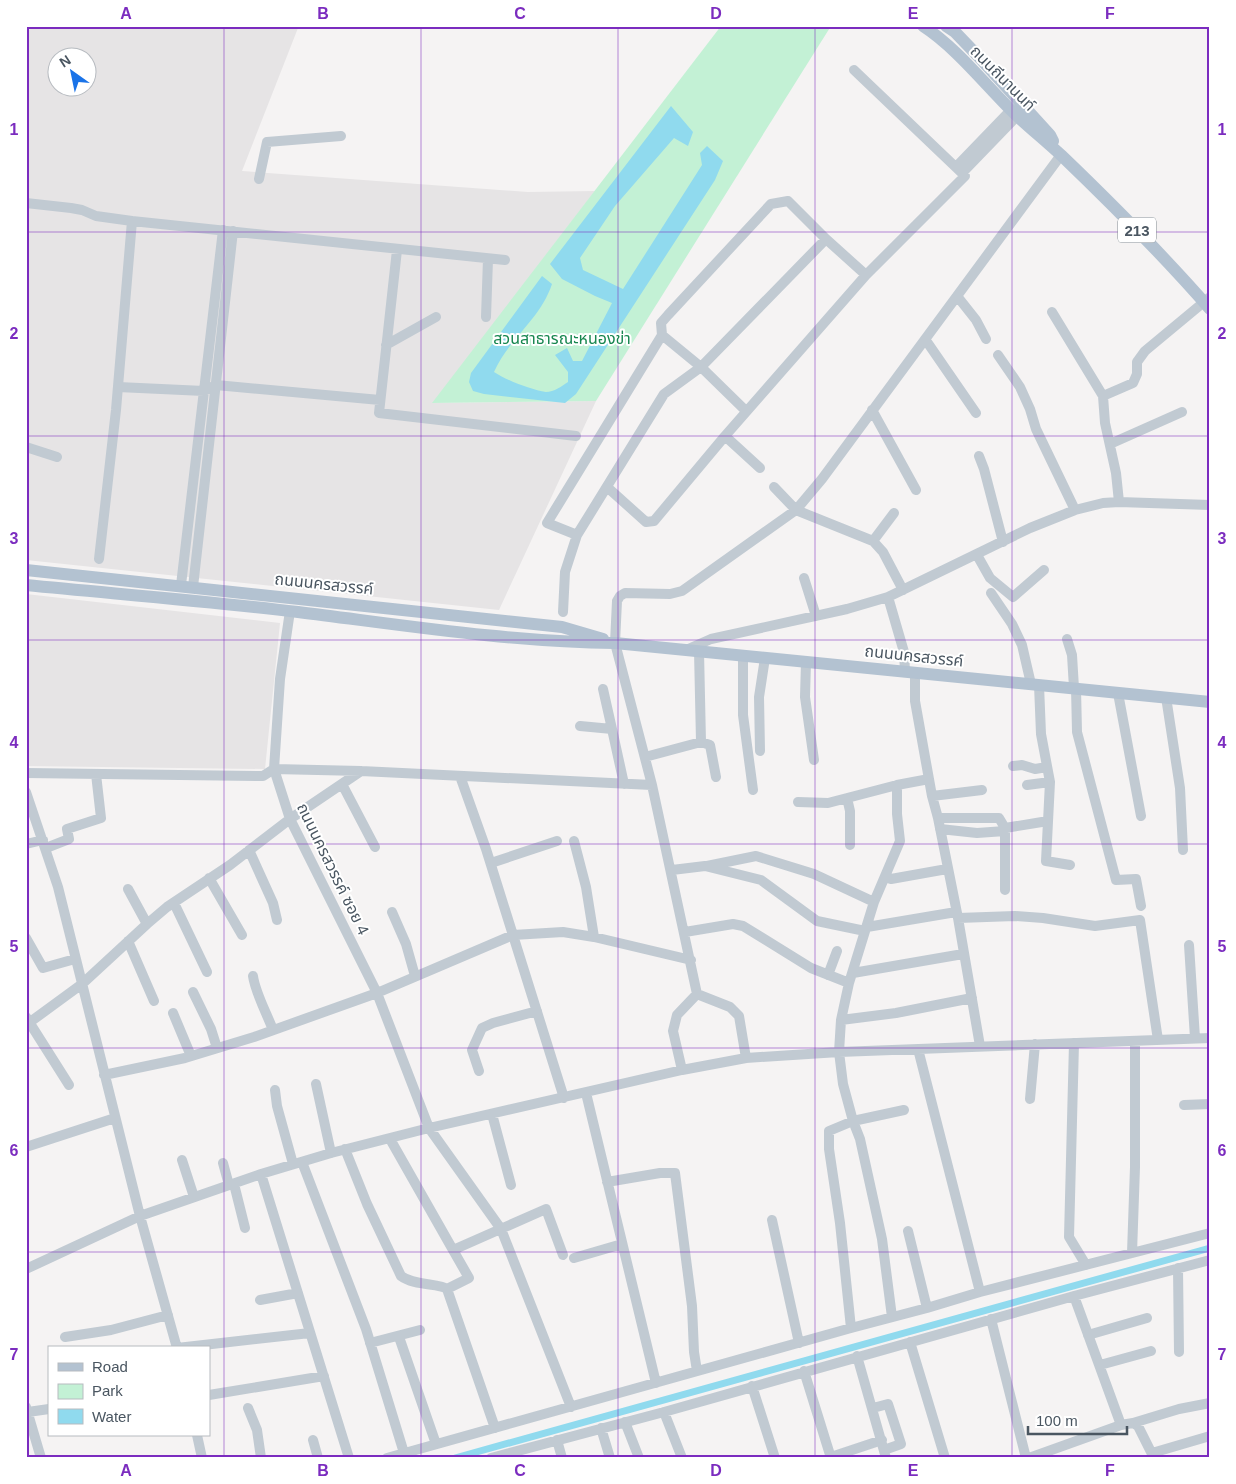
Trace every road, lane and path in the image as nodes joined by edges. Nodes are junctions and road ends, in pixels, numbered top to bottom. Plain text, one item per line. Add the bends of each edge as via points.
1 (922, 26) edge
2 (946, 26) edge
3 (854, 70) dead end
4 (1011, 91) junction
5 (1001, 100) junction
6 (1014, 113) junction
7 (341, 136) dead end
8 (1061, 154) junction
9 (959, 170) junction
10 (259, 179) dead end
11 (26, 203) edge
12 (132, 222) junction
13 (228, 231) junction
14 (826, 239) junction
15 (397, 250) junction
16 (488, 259) junction
17 (505, 260) dead end
18 (866, 275) junction
19 (957, 296) junction
20 (1208, 303) edge
21 (1052, 312) dead end
22 (436, 317) dead end
23 (486, 317) dead end
24 (662, 335) junction
25 (925, 339) junction
26 (986, 339) dead end
27 (386, 345) junction
28 (214, 351) junction
29 (998, 355) dead end
30 (701, 368) junction
31 (216, 385) junction
32 (118, 387) junction
33 (204, 391) junction
34 (1103, 396) junction
35 (380, 400) junction
36 (872, 410) junction
37 (746, 411) junction
38 (1182, 412) dead end
39 (976, 413) dead end
40 (576, 436) dead end
41 (725, 436) junction
42 (199, 437) junction
43 (210, 438) junction
44 (1110, 444) junction
45 (26, 447) edge
46 (979, 456) dead end
47 (57, 457) dead end
48 (760, 468) dead end
49 (195, 471) junction
50 (206, 472) junction
51 (607, 487) junction
52 (774, 487) dead end
53 (916, 490) dead end
54 (1119, 502) junction
55 (1210, 505) edge
56 (190, 509) junction
57 (201, 510) junction
58 (796, 510) junction
59 (1075, 510) junction
60 (894, 513) dead end
61 (577, 535) junction
62 (873, 541) junction
63 (1004, 542) junction
64 (976, 555) junction
65 (99, 559) dead end
66 (26, 570) edge
67 (1044, 570) dead end
68 (804, 578) dead end
69 (26, 585) edge
70 (187, 586) junction
71 (903, 590) junction
72 (991, 593) dead end
73 (888, 597) junction
74 (290, 611) junction
75 (563, 612) dead end
76 (816, 616) junction
77 (570, 628) junction
78 (1067, 639) dead end
79 (569, 643) junction
80 (615, 643) junction
81 (686, 650) junction
82 (699, 651) junction
83 (743, 656) junction
84 (765, 658) junction
85 (806, 662) junction
86 (910, 672) junction
87 (1035, 684) junction
88 (1075, 688) junction
89 (603, 690) dead end
90 (1118, 692) junction
91 (1166, 697) junction
92 (1210, 702) edge
93 (580, 726) dead end
94 (612, 729) junction
95 (702, 742) junction
96 (760, 751) dead end
97 (645, 757) junction
98 (814, 760) dead end
99 (1013, 766) dead end
100 (1047, 768) junction
101 (274, 770) junction
102 (362, 771) junction
103 (26, 774) edge
104 (96, 774) junction
105 (460, 776) junction
106 (716, 776) dead end
107 (929, 778) junction
108 (1050, 782) junction
109 (342, 784) junction
110 (624, 784) junction
111 (652, 784) junction
112 (897, 785) junction
113 (1027, 785) dead end
114 (753, 790) dead end
115 (982, 790) dead end
116 (26, 792) edge
117 (932, 796) junction
118 (847, 798) junction
119 (798, 802) dead end
120 (1141, 816) dead end
121 (938, 818) junction
122 (290, 819) junction
123 (1048, 821) junction
124 (940, 829) junction
125 (1005, 830) junction
126 (557, 841) dead end
127 (574, 841) dead end
128 (26, 844) edge
129 (44, 844) junction
130 (850, 845) dead end
131 (375, 846) dead end
132 (249, 850) junction
133 (1183, 850) dead end
134 (490, 863) junction
135 (1070, 865) dead end
136 (705, 866) junction
137 (947, 869) junction
138 (672, 870) junction
139 (884, 877) junction
140 (209, 878) junction
141 (128, 889) dead end
142 (1004, 890) dead end
143 (874, 902) junction
144 (174, 903) junction
145 (1141, 906) dead end
146 (392, 912) dead end
147 (957, 915) junction
148 (277, 920) dead end
149 (147, 924) junction
150 (866, 929) junction
151 (685, 932) junction
152 (513, 934) junction
153 (242, 935) dead end
154 (594, 937) junction
155 (26, 938) edge
156 (128, 941) junction
157 (1189, 945) dead end
158 (837, 951) dead end
159 (963, 954) junction
160 (75, 959) junction
161 (691, 960) junction
162 (207, 972) dead end
163 (828, 975) junction
164 (253, 976) dead end
165 (415, 976) junction
166 (851, 978) junction
167 (82, 984) junction
168 (193, 992) dead end
169 (377, 993) junction
170 (697, 994) junction
171 (972, 998) junction
172 (154, 1001) dead end
173 (537, 1011) junction
174 (173, 1013) dead end
175 (841, 1020) junction
176 (27, 1021) edge
177 (273, 1030) junction
178 (1195, 1038) junction
179 (1210, 1038) edge
180 (1158, 1040) junction
181 (1135, 1041) junction
182 (1074, 1043) junction
183 (1035, 1044) junction
184 (980, 1046) junction
185 (217, 1048) junction
186 (918, 1049) junction
187 (839, 1052) junction
188 (191, 1056) junction
189 (746, 1058) junction
190 (682, 1070) junction
191 (479, 1071) dead end
192 (104, 1075) junction
193 (316, 1084) dead end
194 (69, 1085) dead end
195 (275, 1090) dead end
196 (586, 1093) junction
197 (564, 1098) junction
198 (1030, 1099) dead end
199 (1210, 1104) edge
200 (1184, 1105) dead end
201 (904, 1110) dead end
202 (492, 1114) junction
203 (115, 1118) junction
204 (853, 1121) junction
205 (429, 1128) junction
206 (390, 1139) junction
207 (26, 1146) edge
208 (345, 1150) junction
209 (331, 1153) junction
210 (182, 1160) dead end
211 (223, 1162) dead end
212 (297, 1163) junction
213 (261, 1174) junction
214 (607, 1182) junction
215 (232, 1184) junction
216 (511, 1185) dead end
217 (194, 1197) junction
218 (140, 1216) junction
219 (772, 1220) dead end
220 (245, 1228) dead end
221 (501, 1229) junction
222 (908, 1231) dead end
223 (1210, 1232) edge
224 (622, 1244) junction
225 (453, 1250) junction
226 (1132, 1253) junction
227 (1210, 1260) edge
228 (1086, 1265) junction
229 (1178, 1268) junction
230 (26, 1269) edge
231 (447, 1289) junction
232 (980, 1292) junction
233 (298, 1293) junction
234 (1074, 1296) junction
235 (260, 1300) dead end
236 (927, 1308) junction
237 (168, 1315) junction
238 (892, 1318) junction
239 (1147, 1318) dead end
240 (991, 1319) junction
241 (851, 1328) junction
242 (420, 1330) dead end
243 (310, 1333) junction
244 (1088, 1335) junction
245 (65, 1337) dead end
246 (399, 1337) junction
247 (910, 1342) junction
248 (370, 1343) junction
249 (799, 1343) junction
250 (176, 1346) edge
251 (196, 1346) edge
252 (1151, 1351) dead end
253 (1179, 1352) dead end
254 (857, 1356) junction
255 (1100, 1365) junction
256 (697, 1371) junction
257 (804, 1371) junction
258 (324, 1376) junction
259 (656, 1383) junction
260 (752, 1386) junction
261 (210, 1396) edge
262 (1210, 1403) edge
263 (570, 1407) junction
264 (248, 1408) dead end
265 (873, 1408) junction
266 (27, 1409) edge
267 (48, 1409) edge
268 (664, 1412) junction
269 (624, 1422) junction
270 (1133, 1423) junction
271 (1121, 1425) junction
272 (496, 1428) junction
273 (601, 1428) junction
274 (197, 1436) edge
275 (1210, 1436) edge
276 (313, 1440) dead end
277 (557, 1440) junction
278 (436, 1444) junction
279 (884, 1449) edge
280 (404, 1455) edge
281 (505, 1456) edge
282 (1152, 1456) edge
283 (831, 1457) edge
284 (41, 1458) edge
285 (202, 1458) edge
286 (261, 1458) edge
287 (318, 1458) edge
288 (349, 1458) edge
289 (387, 1458) edge
290 (491, 1458) edge
291 (562, 1458) edge
292 (610, 1458) edge
293 (639, 1458) edge
294 (682, 1458) edge
295 (775, 1458) edge
296 (945, 1458) edge
297 (1027, 1458) edge

1 - 5 main road, ถนนถีนานนท์ / 213
2 - 4 main road, ถนนถีนานนท์ / 213
3 - 9 street
4 - 5 main road
4 - 8 main road, ถนนถีนานนท์ / 213 via 1050,134
5 - 6 main road, ถนนถีนานนท์ / 213
6 - 8 main road, ถนนถีนานนท์ / 213
6 - 9 street
7 - 10 street via 267,142
8 - 19 street
8 - 20 main road, ถนนถีนานนท์ / 213
9 - 18 street via 965,176
11 - 12 street via 71,208
12 - 13 street
12 - 32 street
13 - 15 street
13 - 28 street
14 - 18 street
14 - 24 street via 788,201 771,204 660,323
14 - 30 street
15 - 16 street
15 - 27 street
16 - 17 street
16 - 23 street
18 - 37 street
19 - 25 street
19 - 26 street
20 - 34 street via 1145,351 1137,362 1133,383
21 - 34 street
22 - 27 street
24 - 30 street
24 - 61 street via 547,523
25 - 36 street
25 - 39 street
27 - 35 street
28 - 31 street
28 - 33 street
29 - 59 street via 1020,387 1036,429
30 - 37 street
30 - 51 street via 664,394
31 - 33 street
31 - 35 street
31 - 43 street
32 - 33 street
32 - 65 street
33 - 42 street
34 - 44 street
35 - 40 street via 379,413
36 - 53 street
36 - 58 street
37 - 41 street
38 - 44 street
41 - 48 street
41 - 51 street via 654,521 646,522
42 - 43 street
42 - 49 street
43 - 50 street
44 - 54 street
45 - 47 street
46 - 63 street
49 - 50 street
49 - 56 street
50 - 57 street
51 - 61 street
52 - 58 street
54 - 55 street
54 - 59 street
56 - 57 street
56 - 70 street
57 - 70 street
58 - 62 street
58 - 80 street via 682,591 670,594 625,593 620,596
59 - 63 street
60 - 62 street
61 - 75 street via 565,572
62 - 71 street via 883,552
63 - 64 street
64 - 67 street via 990,578 1013,597
64 - 71 street
66 - 70 main road, ถนนนครสวรรค์
68 - 76 street
69 - 74 main road, ถนนนครสวรรค์
70 - 77 main road, ถนนนครสวรรค์
71 - 73 street
72 - 87 street via 1012,624
73 - 76 street
73 - 86 street
74 - 79 main road, ถนนนครสวรรค์
74 - 101 street, ถนนนครสวรรค์ ซอย 4 via 280,679
76 - 81 street via 711,639
77 - 79 main road
77 - 80 main road, ถนนนครสวรรค์
78 - 88 street
79 - 80 main road, ถนนนครสวรรค์
80 - 81 main road, ถนนนครสวรรค์
80 - 97 street
81 - 82 main road, ถนนนครสวรรค์
82 - 83 main road, ถนนนครสวรรค์
82 - 95 street
83 - 84 main road, ถนนนครสวรรค์
83 - 114 street via 743,715
84 - 85 main road, ถนนนครสวรรค์
84 - 96 street via 759,697
85 - 86 main road, ถนนนครสวรรค์
85 - 98 street via 805,697
86 - 87 main road, ถนนนครสวรรค์
86 - 107 street
87 - 88 main road, ถนนนครสวรรค์
87 - 100 street
88 - 90 main road, ถนนนครสวรรค์
88 - 145 street via 1078,732 1116,880 1136,879
89 - 94 street
90 - 91 main road, ถนนนครสวรรค์
90 - 120 street
91 - 92 main road, ถนนนครสวรรค์
91 - 133 street via 1180,788
93 - 94 street
94 - 110 street
95 - 97 street
95 - 106 street via 710,745
97 - 111 street
99 - 100 street
100 - 108 street
101 - 102 street
101 - 104 street via 264,776
101 - 122 street, ถนนนครสวรรค์ ซอย 4
102 - 105 street
102 - 109 street
103 - 104 street
104 - 129 street via 100,818 67,829 70,839
105 - 110 street
105 - 134 street
107 - 112 street
107 - 117 street
108 - 113 street
108 - 123 street
109 - 122 street
109 - 131 street
110 - 111 street
111 - 138 street
112 - 118 street
112 - 139 street via 900,841
115 - 117 street
116 - 129 street
117 - 121 street
118 - 119 street via 828,803
118 - 130 street
121 - 124 street
121 - 125 street via 999,818
122 - 132 street
122 - 169 street, ถนนนครสวรรค์ ซอย 4
123 - 125 street
123 - 135 street via 1046,861
124 - 125 street via 977,833
124 - 137 street
125 - 142 street
126 - 134 street
127 - 154 street
128 - 129 street
129 - 160 street
132 - 140 street
132 - 148 street via 273,903
134 - 152 street
136 - 138 street
136 - 143 street via 756,856 814,874
136 - 150 street via 761,880 817,921
137 - 139 street via 891,879
137 - 147 street
138 - 151 street
139 - 143 street
140 - 144 street
140 - 153 street
141 - 149 street
143 - 150 street
144 - 149 street
144 - 162 street
146 - 165 street
147 - 150 street
147 - 159 street
147 - 180 street via 1043,918 1095,926 1140,920
149 - 156 street
150 - 166 street
151 - 161 street
151 - 163 street via 733,924 743,926
152 - 154 street via 563,932
152 - 165 street
152 - 173 street
154 - 161 street
155 - 160 street via 43,968
156 - 167 street
156 - 172 street
157 - 178 street
158 - 163 street
159 - 166 street
159 - 171 street
160 - 167 street
161 - 170 street
163 - 166 street
164 - 177 street
165 - 169 street
166 - 175 street
167 - 176 street
167 - 192 street
168 - 185 street
169 - 177 street
169 - 205 street, ถนนนครสวรรค์ ซอย 4
170 - 189 street via 730,1006 739,1016
170 - 190 street via 677,1015 673,1031
171 - 175 street
171 - 184 street
173 - 191 street via 482,1028 472,1050
173 - 197 street
174 - 188 street
175 - 187 street
176 - 194 street
177 - 185 street
178 - 179 street
178 - 180 street
180 - 181 street
181 - 182 street
181 - 226 street
182 - 183 street
182 - 228 street via 1069,1238
183 - 184 street
183 - 198 street
184 - 186 street
185 - 188 street
186 - 187 street
186 - 232 street
187 - 189 street
187 - 204 street
188 - 192 street
189 - 190 street
190 - 196 street
192 - 203 street
193 - 209 street
195 - 212 street via 277,1106
196 - 197 street
196 - 214 street
197 - 202 street
199 - 200 street
201 - 204 street
202 - 205 street
202 - 216 street
203 - 207 street
203 - 218 street
204 - 238 street via 860,1138 882,1239
204 - 241 street via 829,1131
205 - 206 street
205 - 221 street, ถนนนครสวรรค์ ซอย 4
206 - 208 street
206 - 225 street
208 - 209 street
208 - 231 street via 401,1276
209 - 212 street
210 - 217 street
211 - 215 street
212 - 213 street
212 - 248 street via 350,1284
213 - 215 street
213 - 233 street
214 - 224 street
214 - 256 street via 675,1172
215 - 217 street
215 - 220 street
217 - 218 street
218 - 230 street
218 - 237 street
219 - 249 street
221 - 224 street via 546,1209 569,1256
221 - 225 street
221 - 263 street, ถนนนครสวรรค์ ซอย 4
222 - 236 street
223 - 226 street
224 - 259 street
225 - 231 street via 469,1278
226 - 228 street
227 - 229 street
228 - 232 street
229 - 234 street
229 - 253 street
231 - 272 street
232 - 236 street
233 - 235 street
233 - 243 street
234 - 240 street
234 - 244 street
236 - 238 street
237 - 245 street via 111,1330
237 - 250 street
238 - 241 street
239 - 244 street
240 - 247 street
240 - 297 street
241 - 249 street
242 - 246 street
243 - 251 street
243 - 258 street
244 - 255 street
246 - 248 street
246 - 278 street
247 - 254 street
247 - 296 street
248 - 280 street
249 - 256 street
252 - 255 street
254 - 257 street
254 - 265 street
255 - 271 street
256 - 259 street
257 - 260 street
257 - 283 street
258 - 261 street
258 - 288 street
259 - 263 street
260 - 268 street
260 - 295 street
262 - 270 street
263 - 272 street
264 - 286 street via 257,1430
265 - 279 street
265 - 279 street via 888,1404 901,1444
266 - 267 street
266 - 284 street
268 - 269 street
268 - 294 street
269 - 273 street
269 - 293 street
270 - 271 street
270 - 282 street via 1138,1426
271 - 297 street
272 - 278 street
273 - 277 street
273 - 292 street
274 - 285 street
275 - 282 street
276 - 287 street
277 - 281 street
277 - 291 street
278 - 280 street
279 - 283 street
280 - 289 street
281 - 290 street

